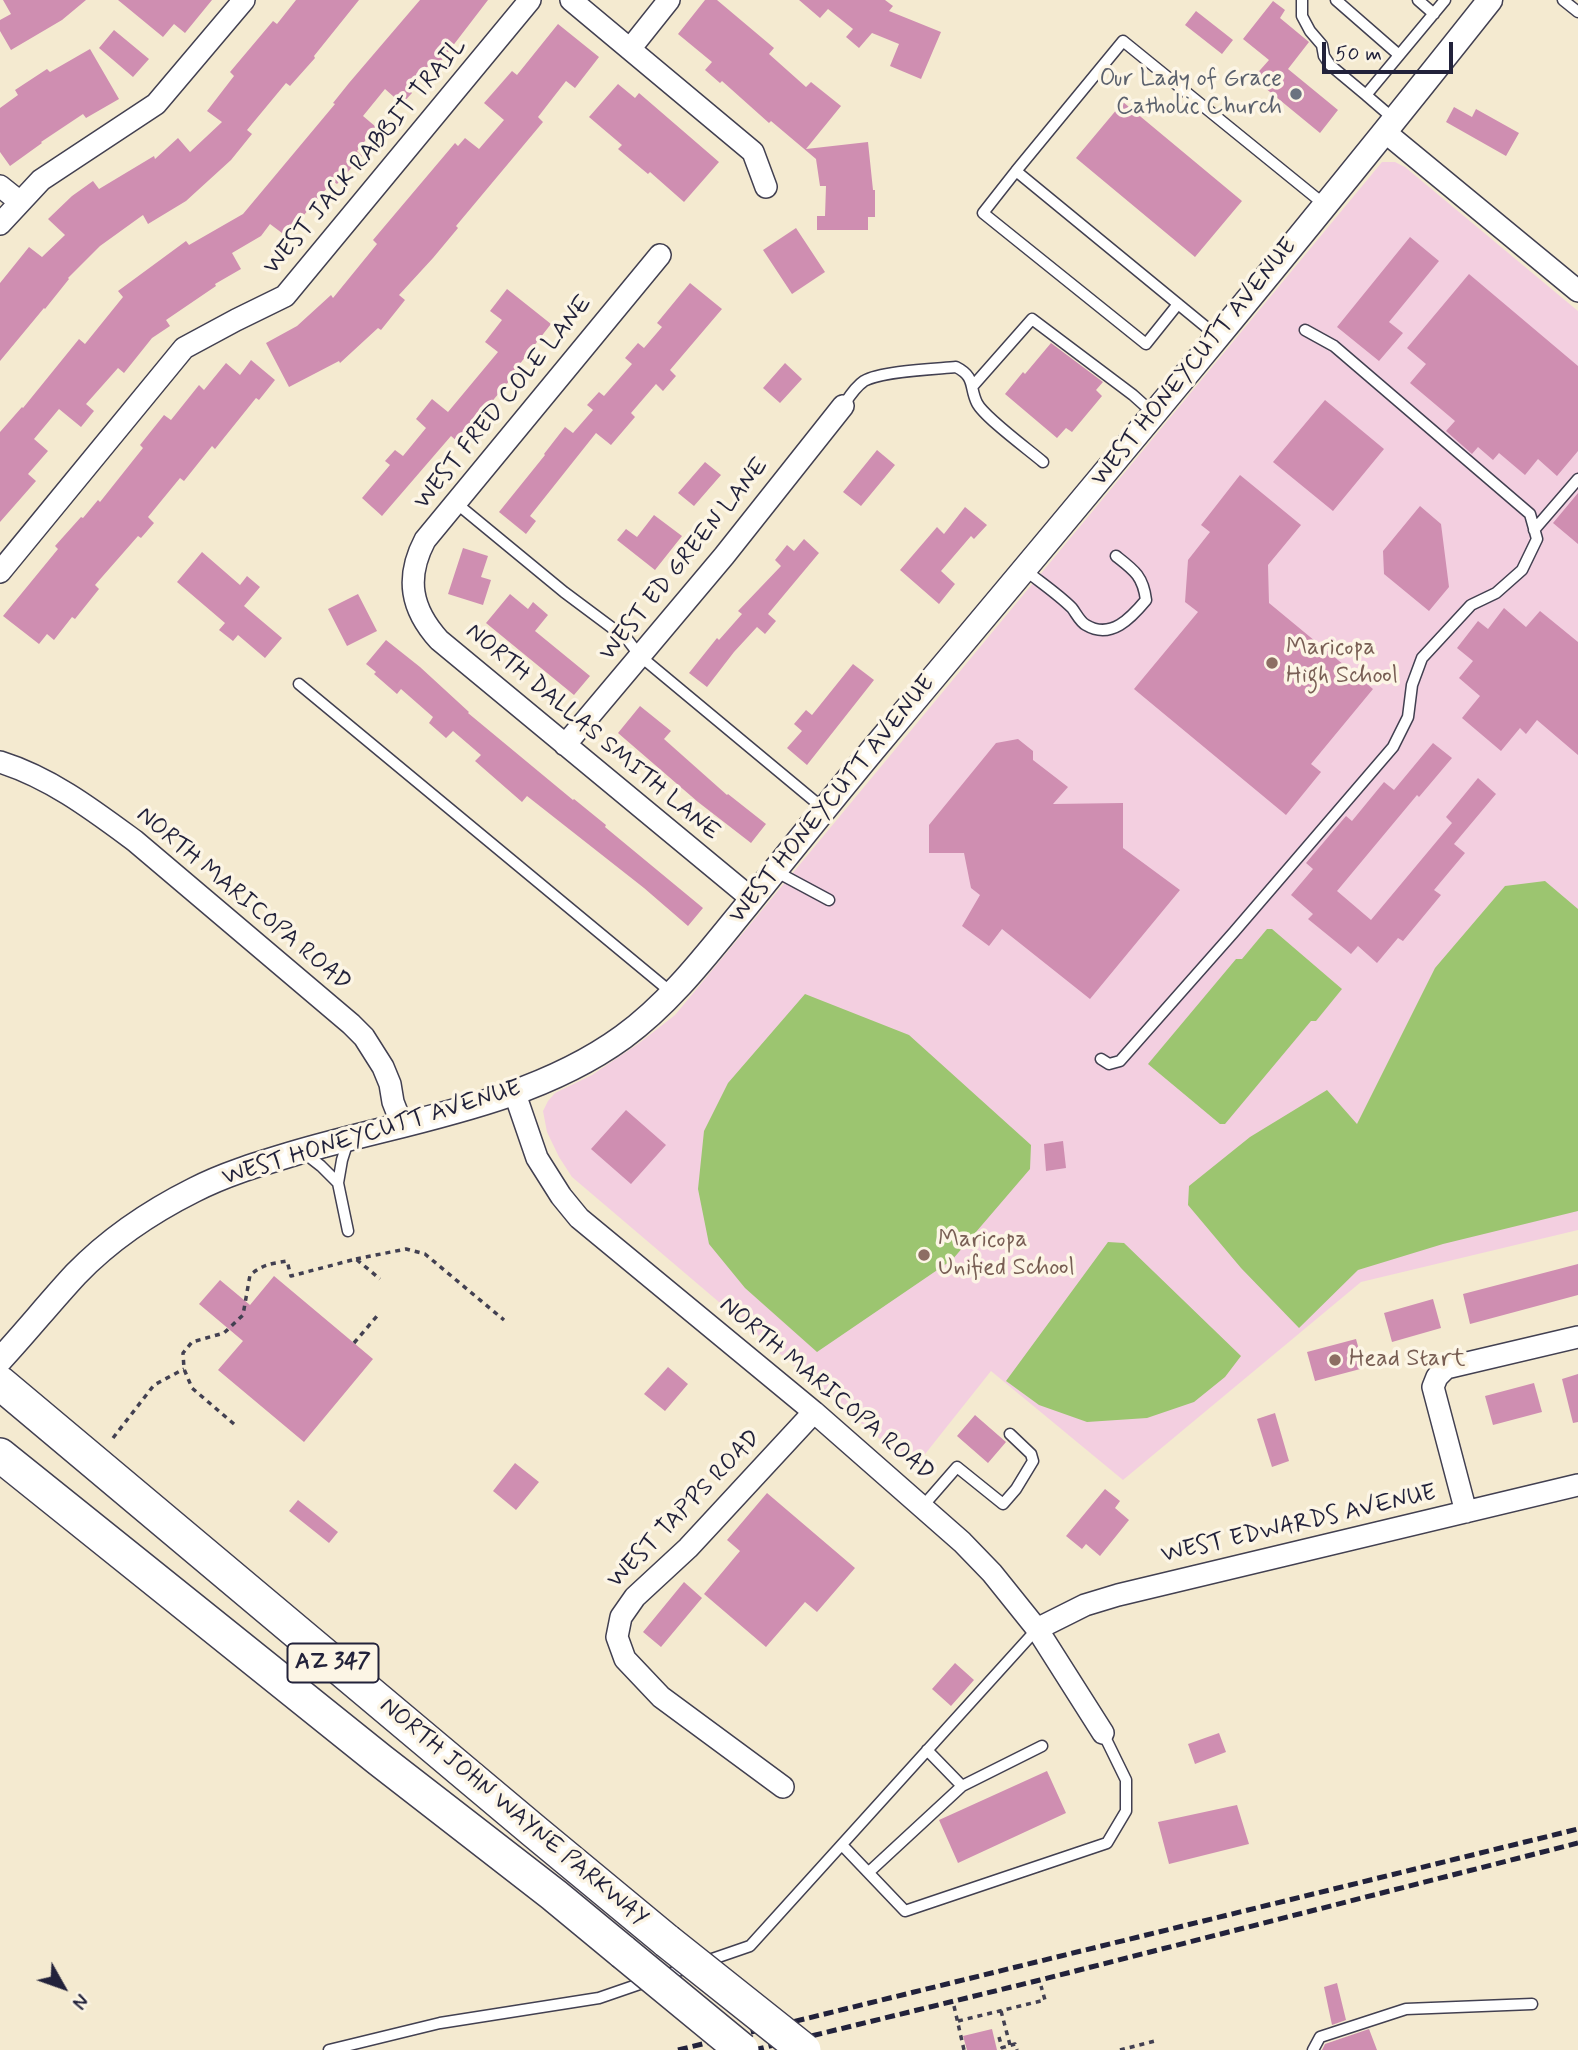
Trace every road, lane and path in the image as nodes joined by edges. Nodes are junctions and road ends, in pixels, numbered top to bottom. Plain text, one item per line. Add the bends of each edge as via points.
1 (244, 0) edge
2 (530, 0) edge
3 (571, 0) edge
4 (669, 0) edge
5 (1302, 0) edge
6 (1336, 0) edge
7 (1418, 0) edge
8 (1445, 0) edge
9 (1490, 0) edge
10 (1563, 0) edge
11 (1578, 12) edge
12 (1434, 14) junction
13 (630, 49) junction
14 (1399, 55) junction
15 (1366, 95) junction
16 (1390, 126) junction
17 (1016, 171) junction
18 (0, 186) edge
19 (766, 187) dead end
20 (20, 202) junction
21 (1325, 205) junction
22 (0, 224) edge
23 (660, 256) dead end
24 (1578, 291) edge
25 (1178, 304) junction
26 (1305, 330) dead end
27 (1217, 335) junction
28 (972, 387) junction
29 (843, 406) joint
30 (1153, 413) junction
31 (1043, 462) dead end
32 (1578, 479) edge
33 (456, 503) junction
34 (1534, 530) junction
35 (1116, 556) dead end
36 (1025, 569) junction
37 (0, 572) edge
38 (414, 596) joint
39 (640, 656) junction
40 (299, 684) dead end
41 (565, 745) junction
42 (0, 762) edge
43 (824, 809) junction
44 (775, 871) junction
45 (752, 899) junction
46 (829, 900) dead end
47 (672, 993) junction
48 (1101, 1059) dead end
49 (515, 1094) junction
50 (402, 1125) junction
51 (349, 1138) junction
52 (302, 1151) junction
53 (338, 1183) junction
54 (348, 1231) dead end
55 (356, 1259) junction
56 (380, 1279) dead end
57 (377, 1316) dead end
58 (504, 1320) dead end
59 (1578, 1337) edge
60 (354, 1343) dead end
61 (0, 1360) edge
62 (184, 1368) junction
63 (0, 1383) edge
64 (814, 1412) junction
65 (234, 1424) dead end
66 (1010, 1434) dead end
67 (113, 1438) dead end
68 (0, 1455) edge
69 (1578, 1485) edge
70 (923, 1506) junction
71 (1465, 1512) junction
72 (1037, 1629) junction
73 (1103, 1732) joint
74 (1042, 1746) dead end
75 (927, 1750) junction
76 (962, 1786) junction
77 (783, 1787) dead end
78 (842, 1845) junction
79 (869, 1872) junction
80 (1041, 1986) dead end
81 (1532, 2004) dead end
82 (954, 2006) dead end
83 (1001, 2011) junction
84 (958, 2021) junction
85 (999, 2037) dead end
86 (1155, 2041) dead end
87 (1010, 2045) junction
88 (1002, 2049) edge
89 (329, 2050) edge
90 (742, 2050) edge
91 (804, 2050) edge
92 (964, 2050) edge
93 (1017, 2050) edge
94 (1120, 2050) edge
95 (1312, 2050) edge

1 - 20 street via 156,104 41,180
2 - 37 street, WEST JACK RABBIT TRAIL via 285,296 184,348
3 - 13 street
4 - 13 street
5 - 15 lane via 1302,16 1330,65
6 - 14 lane
7 - 12 lane
8 - 12 lane
9 - 16 street, WEST HONEYCUTT AVENUE
10 - 11 lane
12 - 14 lane
13 - 19 street via 753,152
14 - 15 lane
15 - 16 lane
16 - 21 street, WEST HONEYCUTT AVENUE
16 - 24 street
17 - 21 lane via 1123,41
17 - 25 lane
17 - 25 lane via 983,213 1146,344
18 - 20 street
20 - 22 street
21 - 27 street, WEST HONEYCUTT AVENUE
23 - 33 street, WEST FRED COLE LANE
25 - 27 lane
26 - 34 lane via 1334,346 1530,514
27 - 30 street, WEST HONEYCUTT AVENUE
28 - 29 lane via 966,372 956,367 887,374 865,380
28 - 30 lane via 1032,319
28 - 31 lane via 977,404 987,415
29 - 39 street, WEST ED GREEN LANE
30 - 36 street, WEST HONEYCUTT AVENUE
32 - 34 lane
33 - 38 street, WEST FRED COLE LANE via 418,553
33 - 39 lane via 627,639
34 - 48 lane via 1537,539 1522,570 1496,593 1471,605 1422,658 1412,685 1408,718 1393,747 1119,1061 1109,1064
35 - 36 lane via 1144,584 1146,600 1114,629 1084,625
36 - 43 street, WEST HONEYCUTT AVENUE
38 - 41 street, NORTH DALLAS SMITH LANE via 421,617 439,640
39 - 41 street, WEST ED GREEN LANE
39 - 43 lane
40 - 47 lane
41 - 45 street, NORTH DALLAS SMITH LANE
42 - 50 street, NORTH MARICOPA ROAD via 43,779 113,825 351,1024 383,1067
43 - 44 street, WEST HONEYCUTT AVENUE
44 - 45 street, WEST HONEYCUTT AVENUE
44 - 46 lane
45 - 47 street, WEST HONEYCUTT AVENUE
47 - 49 street, WEST HONEYCUTT AVENUE via 602,1051
49 - 50 street, WEST HONEYCUTT AVENUE
49 - 64 street, NORTH MARICOPA ROAD via 537,1158 579,1218
50 - 51 street, WEST HONEYCUTT AVENUE
51 - 52 street, WEST HONEYCUTT AVENUE
51 - 53 lane
52 - 53 lane
52 - 61 street, WEST HONEYCUTT AVENUE via 199,1187 137,1223 79,1271
53 - 54 lane
55 - 56 path
55 - 58 path via 406,1249 425,1254
55 - 62 path via 291,1276 287,1261 263,1265 250,1275 243,1315 224,1333 192,1342 183,1353
57 - 60 path
59 - 71 street via 1446,1368 1437,1377 1433,1387
62 - 65 path via 192,1388
62 - 67 path via 155,1385
63 - 91 highway, NORTH JOHN WAYNE PARKWAY / AZ 347, bridge via 534,1832
64 - 70 street, NORTH MARICOPA ROAD
64 - 77 street, WEST TAPPS ROAD via 688,1548 635,1597 621,1617 617,1637 625,1659 661,1697
66 - 70 lane via 1033,1461 1003,1504 957,1467
68 - 90 highway, NORTH JOHN WAYNE PARKWAY / AZ 347, bridge
69 - 71 street, WEST EDWARDS AVENUE
70 - 72 street, NORTH MARICOPA ROAD via 992,1573
71 - 72 street, WEST EDWARDS AVENUE via 1118,1595 1085,1605
72 - 73 street, NORTH MARICOPA ROAD
72 - 75 lane
73 - 79 lane via 1126,1780 1126,1811 1107,1843 905,1911
74 - 76 lane
75 - 76 lane
75 - 78 lane
76 - 79 lane
78 - 79 lane
78 - 89 lane via 750,1945 599,1998 440,2023
80 - 83 path via 1045,2000
81 - 95 lane via 1406,2009 1320,2037
82 - 84 path
83 - 84 path
83 - 87 path
84 - 92 path
85 - 88 path
86 - 94 path
87 - 88 path
87 - 93 path via 1015,2044

